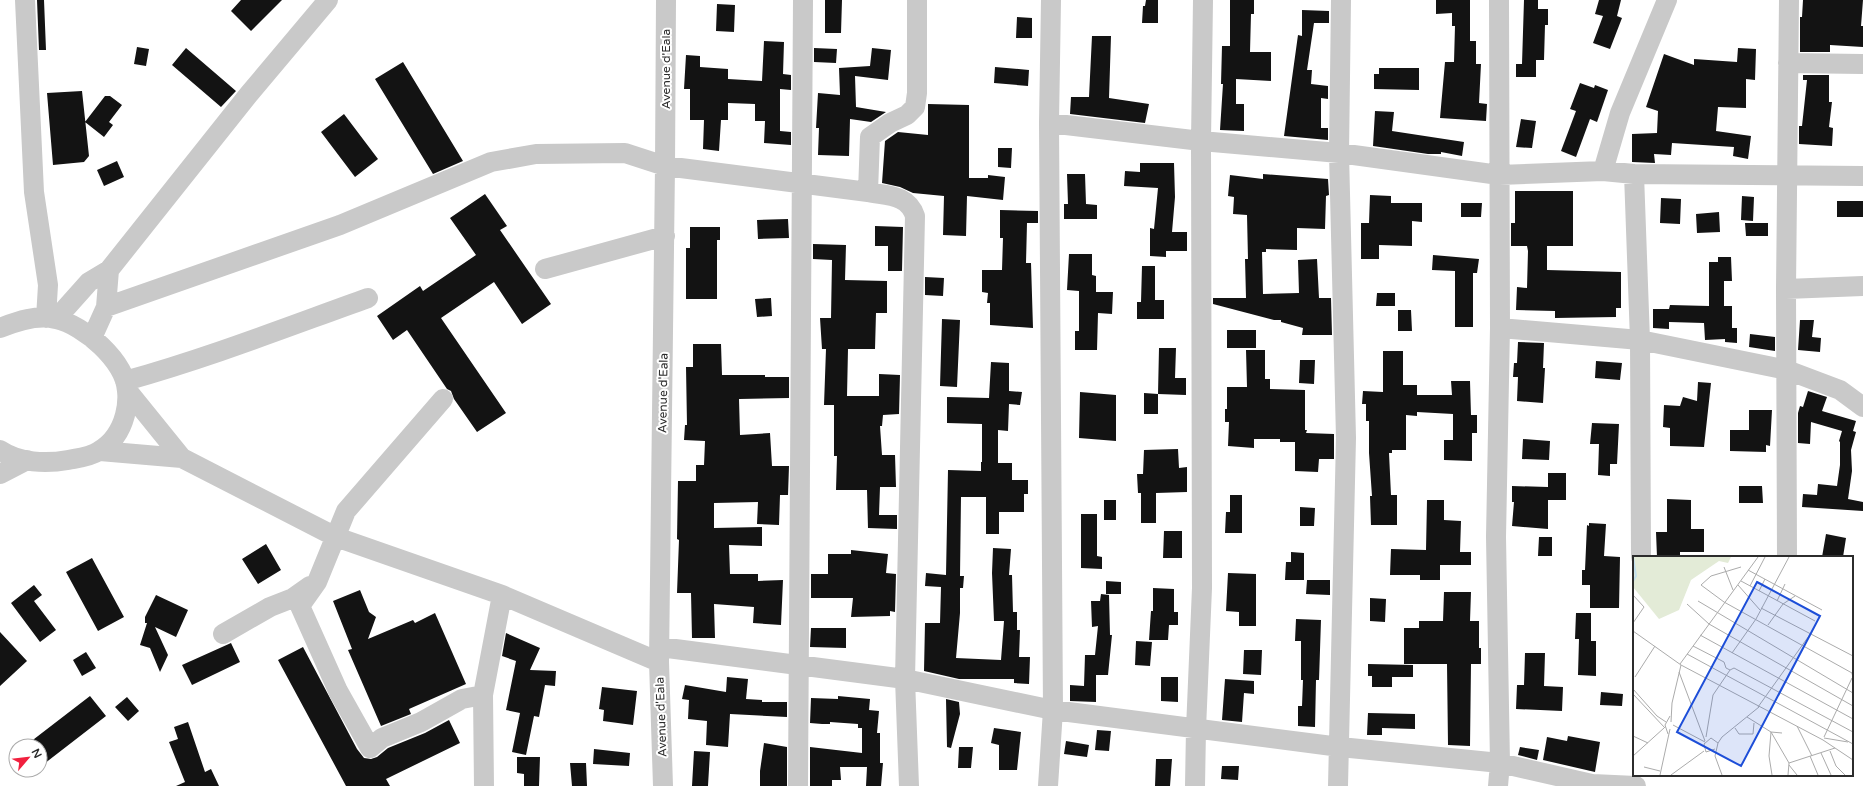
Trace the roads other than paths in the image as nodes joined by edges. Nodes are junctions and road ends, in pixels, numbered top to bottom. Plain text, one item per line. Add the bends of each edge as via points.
1 (25, 0) edge
2 (328, 0) edge
3 (666, 0) edge
4 (803, 0) edge
5 (917, 0) edge
6 (1051, 0) edge
7 (1203, 0) edge
8 (1341, 0) edge
9 (1499, 0) edge
10 (1667, 0) edge
11 (1789, 0) edge
12 (1788, 63) junction
13 (1863, 64) edge
14 (1049, 123) junction
15 (1201, 141) junction
16 (1339, 152) junction
17 (666, 166) junction
18 (1603, 171) junction
19 (1634, 174) junction
20 (1499, 176) junction
21 (1788, 176) junction
22 (1863, 176) edge
23 (801, 183) junction
24 (868, 192) junction
25 (665, 236) junction
26 (544, 269) dead end
27 (109, 270) junction
28 (1863, 286) edge
29 (1786, 289) junction
30 (368, 298) dead end
31 (106, 307) junction
32 (51, 318) junction
33 (0, 328) edge
34 (1500, 328) junction
35 (92, 338) junction
36 (1640, 340) junction
37 (1787, 370) junction
38 (126, 386) junction
39 (443, 399) dead end
40 (1863, 407) edge
41 (0, 450) edge
42 (100, 451) junction
43 (182, 458) junction
44 (27, 460) junction
45 (0, 474) edge
46 (336, 537) junction
47 (1641, 556) edge
48 (1787, 556) edge
49 (317, 582) junction
50 (502, 595) junction
51 (223, 634) dead end
52 (660, 654) junction
53 (798, 665) junction
54 (905, 679) junction
55 (483, 695) junction
56 (1053, 710) junction
57 (1196, 729) junction
58 (1340, 747) junction
59 (1500, 763) junction
60 (484, 786) edge
61 (662, 786) edge
62 (798, 786) edge
63 (909, 786) edge
64 (1048, 786) edge
65 (1195, 786) edge
66 (1338, 786) edge
67 (1498, 786) edge
68 (1636, 786) edge

1 - 32 street via 34,192
2 - 27 street via 249,94
3 - 17 street, Avenue d'Eala
4 - 23 street
5 - 24 street via 915,107 907,115 870,137
6 - 14 street
7 - 15 street
8 - 16 street
9 - 20 street
10 - 18 street via 1620,114
11 - 12 street
12 - 13 street
12 - 21 street
14 - 15 street
14 - 56 street
15 - 16 street
15 - 57 street via 1202,588
16 - 20 street
16 - 58 street via 1346,438
17 - 23 street
17 - 25 street, Avenue d'Eala
17 - 31 street via 625,153 536,154 491,162 340,225
18 - 19 street
18 - 20 street
19 - 21 street
19 - 36 street
20 - 34 street
21 - 22 street
21 - 29 street
23 - 24 street
23 - 53 street
24 - 54 street via 910,203 915,216
25 - 26 street
25 - 52 street, Avenue d'Eala
27 - 31 street
27 - 32 street via 89,282
28 - 29 street
29 - 37 street
30 - 38 street
31 - 35 street
32 - 33 street via 22,320
32 - 35 street via 81,329
34 - 36 street
34 - 59 street via 1496,537
35 - 38 street via 114,362
36 - 37 street
36 - 47 street
37 - 40 street via 1840,390
37 - 48 street
38 - 42 street via 127,407 122,425 116,436
38 - 43 street
39 - 46 street via 346,511
41 - 44 street via 15,458
42 - 43 street
42 - 44 street via 58,462
43 - 46 street
44 - 45 street
46 - 49 street
46 - 50 street
49 - 51 street via 293,598 270,607
49 - 55 street via 300,606 338,691 370,748 382,738 420,722 462,699
50 - 52 street
50 - 55 street
52 - 53 street
52 - 61 street, Avenue d'Eala
53 - 54 street
53 - 62 street
54 - 56 street
54 - 63 street
55 - 60 street
56 - 57 street
56 - 64 street
57 - 58 street
57 - 65 street
58 - 59 street
58 - 66 street
59 - 67 street
59 - 68 street via 1592,784

